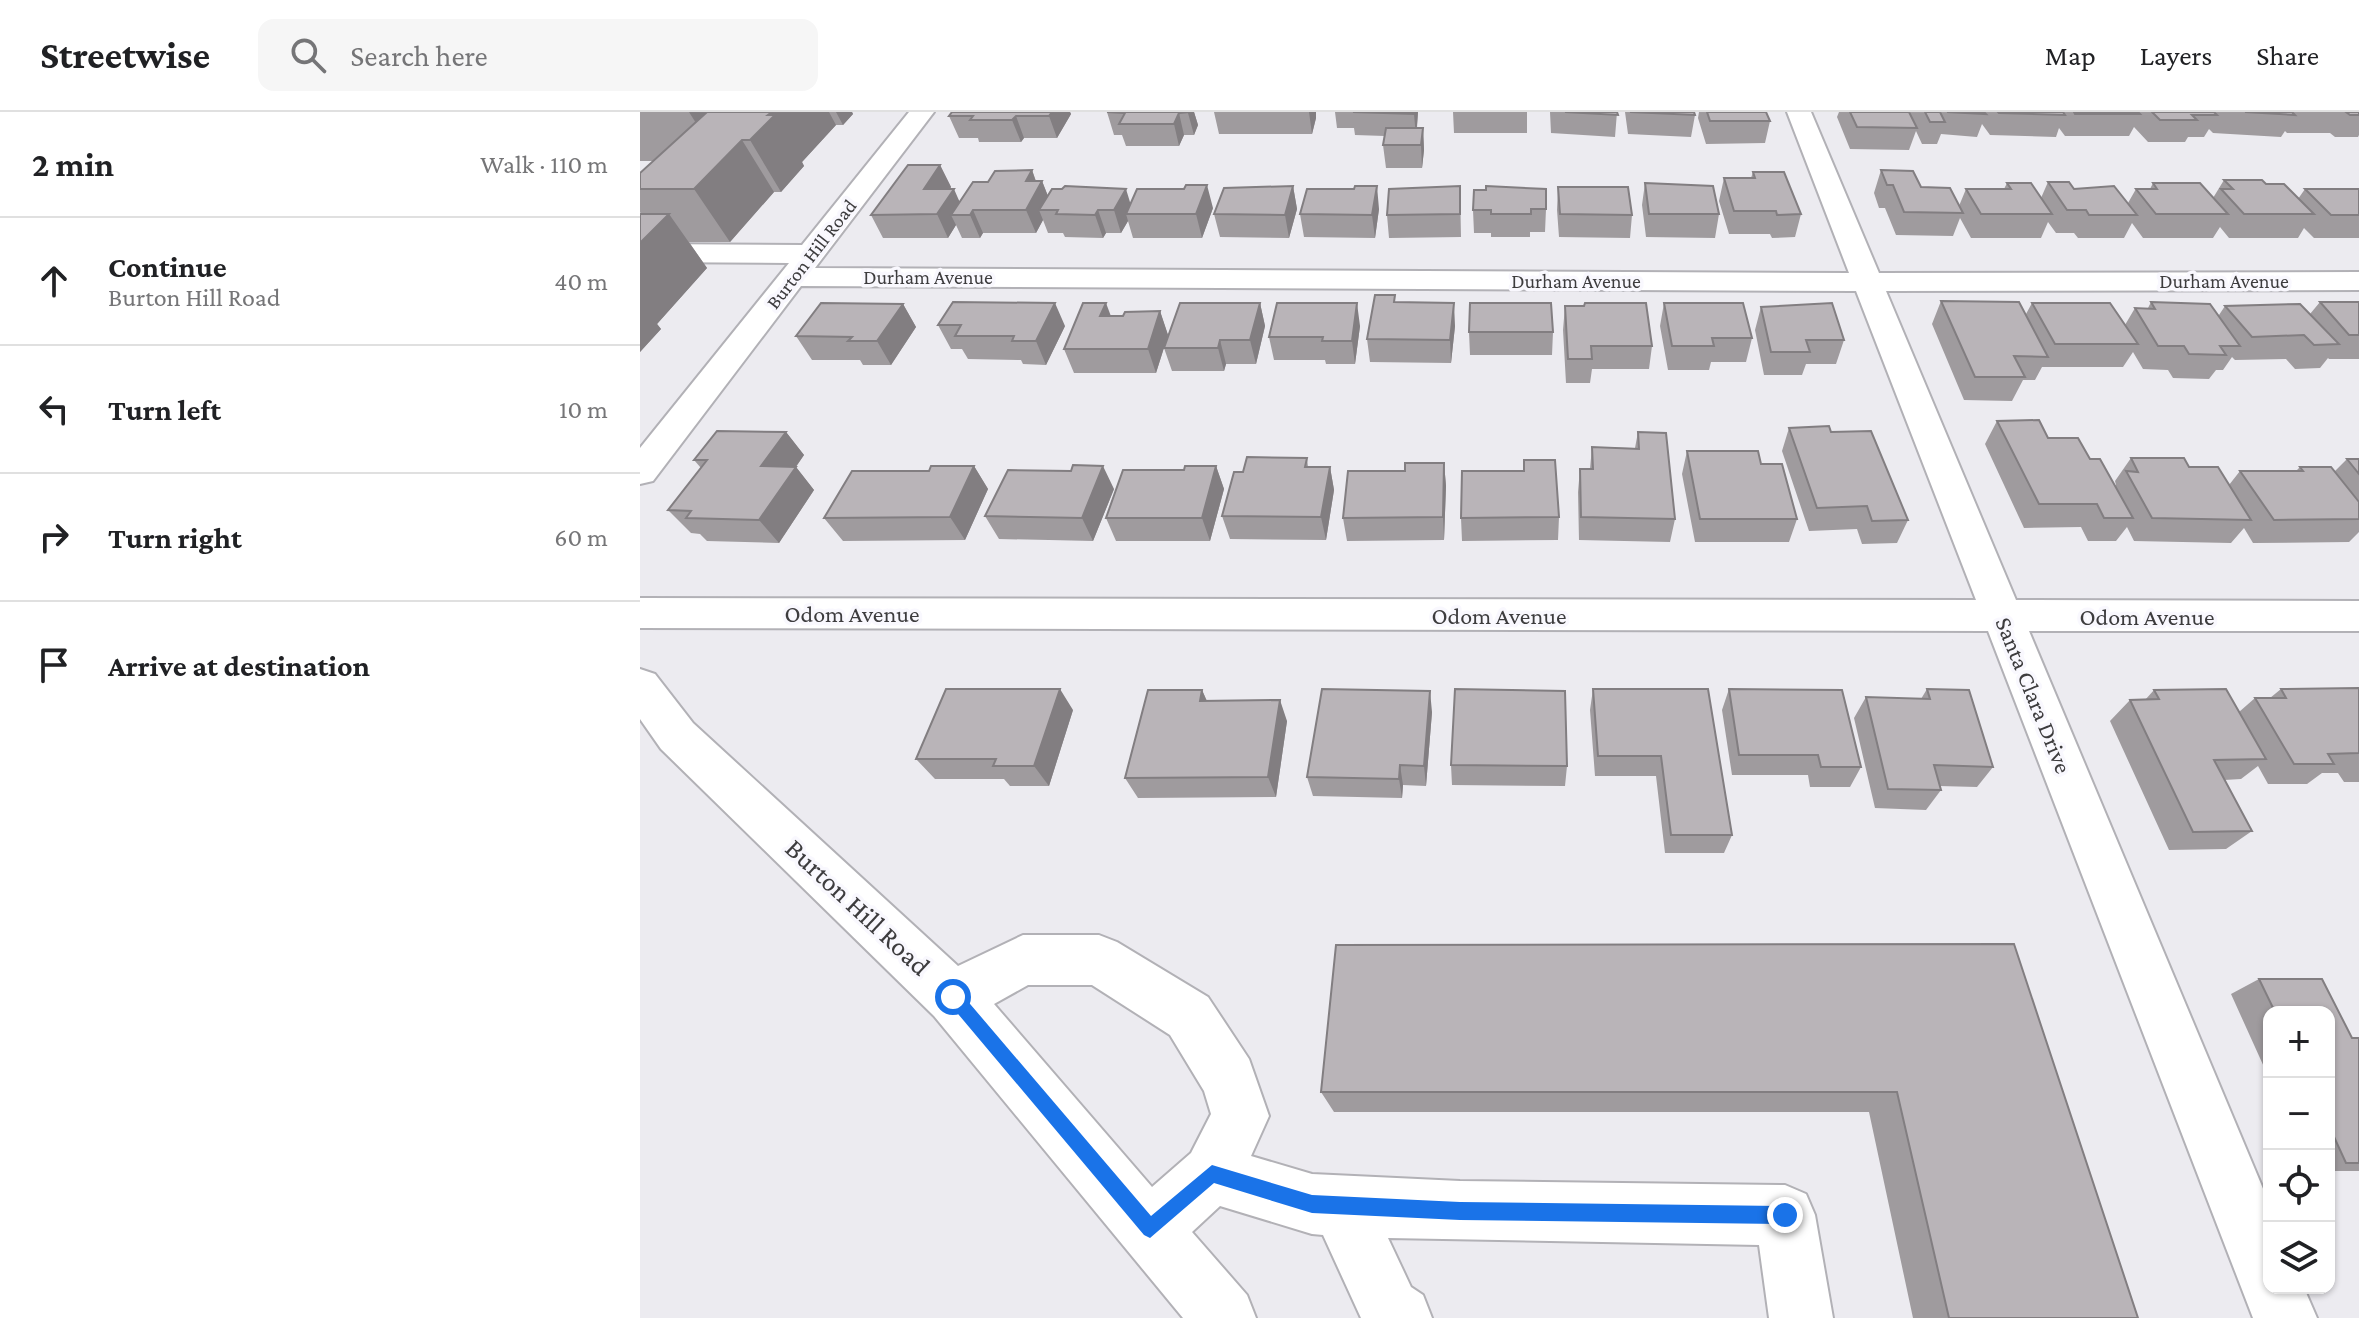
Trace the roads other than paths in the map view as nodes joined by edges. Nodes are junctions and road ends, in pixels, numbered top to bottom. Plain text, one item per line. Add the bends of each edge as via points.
1 (922, 112) edge
2 (1799, 112) edge
3 (640, 253) edge
4 (802, 266) junction
5 (2359, 281) edge
6 (1868, 282) junction
7 (640, 472) edge
8 (640, 613) edge
9 (2002, 616) junction
10 (2359, 616) edge
11 (640, 686) edge
12 (953, 997) junction
13 (1212, 1174) junction
14 (1341, 1205) junction
15 (1150, 1229) junction
16 (2263, 1263) edge
17 (2275, 1294) edge
18 (1224, 1318) edge
19 (1400, 1318) edge
20 (1801, 1318) edge
21 (2285, 1318) edge

1 - 4 street, Burton Hill Road
2 - 6 street, Santa Clara Drive
3 - 4 street, Durham Avenue
4 - 6 street, Durham Avenue
4 - 7 street, Burton Hill Road
5 - 6 street, Durham Avenue
6 - 9 street, Santa Clara Drive
8 - 9 street, Odom Avenue
9 - 10 street, Odom Avenue
9 - 16 street, Santa Clara Drive
11 - 12 street, Burton Hill Road via 677,736
12 - 13 street via 1023,960 1099,960 1189,1016 1229,1079 1240,1116
12 - 15 street, Burton Hill Road
13 - 14 street via 1312,1204
13 - 15 street
14 - 19 street via 1389,1309
14 - 20 street via 1785,1215
15 - 18 street, Burton Hill Road
17 - 21 street

